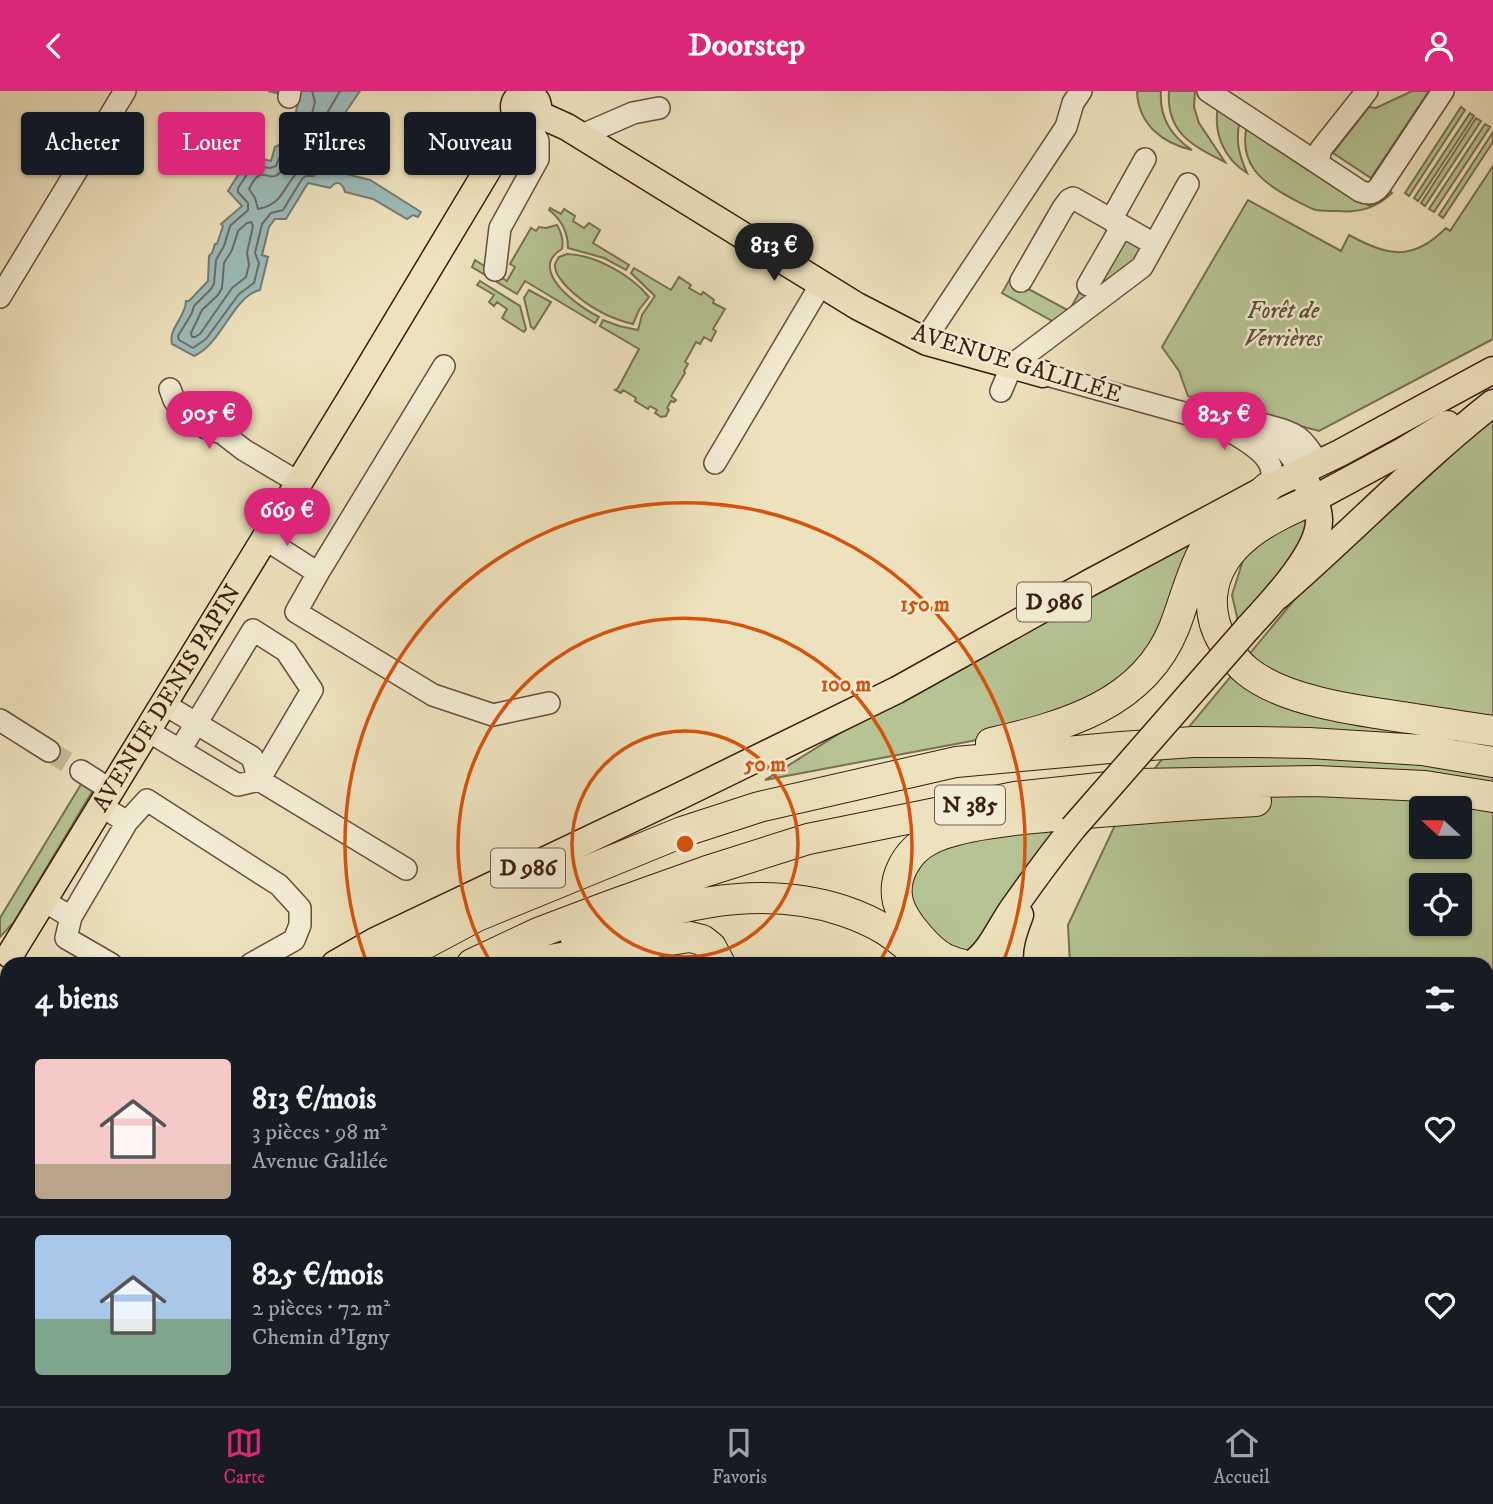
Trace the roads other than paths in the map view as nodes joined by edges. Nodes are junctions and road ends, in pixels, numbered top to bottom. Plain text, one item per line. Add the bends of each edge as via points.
1 (125, 91) edge
2 (1081, 91) edge
3 (1208, 91) edge
4 (1367, 91) edge
5 (1443, 91) edge
6 (523, 104) edge
7 (659, 108) dead end
8 (580, 136) junction
9 (1145, 159) dead end
10 (1320, 164) junction
11 (1188, 184) dead end
12 (1117, 223) junction
13 (1154, 244) junction
14 (495, 270) dead end
15 (1021, 281) dead end
16 (821, 284) junction
17 (1088, 285) dead end
18 (0, 297) edge
19 (924, 341) junction
20 (444, 366) dead end
21 (1012, 366) junction
22 (1493, 370) edge
23 (1043, 374) joint
24 (170, 389) dead end
25 (1001, 391) dead end
26 (1493, 397) edge
27 (1493, 403) edge
28 (1170, 408) junction
29 (1197, 416) junction
30 (715, 463) dead end
31 (1309, 467) junction
32 (291, 478) dead end
33 (1267, 488) junction
34 (1324, 494) junction
35 (265, 538) junction
36 (1312, 566) junction
37 (318, 573) junction
38 (1278, 596) junction
39 (549, 703) dead end
40 (164, 704) junction
41 (0, 720) edge
42 (196, 724) junction
43 (148, 731) junction
44 (1493, 731) edge
45 (180, 750) junction
46 (49, 751) tunnel mouth
47 (956, 762) junction
48 (1493, 762) edge
49 (81, 771) tunnel mouth
50 (259, 780) junction
51 (1493, 797) edge
52 (106, 798) junction
53 (1493, 808) edge
54 (127, 822) junction
55 (406, 869) dead end
56 (1029, 888) junction
57 (44, 901) junction
58 (71, 917) junction
59 (381, 953) edge
60 (10, 957) edge
61 (99, 957) edge
62 (264, 957) edge
63 (487, 957) edge
64 (531, 957) edge
65 (567, 957) edge
66 (716, 957) edge
67 (917, 957) edge
68 (942, 957) edge
69 (981, 957) edge
70 (1009, 957) edge

1 - 18 street
2 - 19 street via 1066,127
3 - 10 street
4 - 10 street via 1321,149
5 - 10 street via 1377,191 1360,191
6 - 8 main road, AVENUE GALILÉE
6 - 14 street via 537,141 538,159 500,228
6 - 35 main road, AVENUE DENIS PAPIN
7 - 8 street via 634,113
8 - 16 main road, AVENUE GALILÉE
9 - 12 street
11 - 13 street
12 - 13 street
12 - 15 street via 1073,198 1069,200
12 - 17 street
13 - 21 street via 1142,267
16 - 19 main road, AVENUE GALILÉE
16 - 30 street
19 - 21 main road, AVENUE GALILÉE
20 - 37 street
21 - 23 main road, AVENUE GALILÉE
21 - 25 street
22 - 31 main road, D 986
23 - 28 street, AVENUE GALILÉE
24 - 32 street via 186,416 212,421 244,450
26 - 34 main road
27 - 36 main road
28 - 29 street
28 - 31 street via 1224,415 1290,433 1305,441
29 - 31 street via 1274,439
29 - 33 street via 1247,441 1266,459 1272,471
31 - 33 main road, D 986
31 - 34 main road
33 - 47 highway via 1211,539 1169,640 1130,688 1065,724 966,749
33 - 59 main road, D 986 via 897,690 656,808
34 - 36 main road via 1343,507 1344,515
34 - 38 main road via 1315,540
34 - 44 highway via 1257,528 1223,562 1214,586 1212,611 1230,653 1262,681 1296,695
35 - 37 street
35 - 40 main road, AVENUE DENIS PAPIN
36 - 38 main road
37 - 39 street via 296,611 433,695 493,715
38 - 56 main road, bridge via 1073,828
40 - 42 street
40 - 43 main road, AVENUE DENIS PAPIN
41 - 46 street
42 - 45 street
42 - 50 street via 252,757
42 - 50 street via 253,630 286,650 312,690
43 - 45 street
43 - 52 main road, AVENUE DENIS PAPIN
45 - 50 street via 238,785
47 - 48 highway, N 385 via 1194,742 1254,742 1422,750
47 - 59 highway, N 385 via 759,807 682,832
49 - 52 street
50 - 55 street
51 - 63 highway, N 385 via 1425,786 1316,781 1137,784 1015,797 808,839 562,923
52 - 54 street
52 - 57 main road, AVENUE DENIS PAPIN
53 - 68 highway via 1428,801 1304,798 1043,817 952,831 928,840 910,854 897,890 910,926
54 - 58 street
54 - 62 street via 147,800 279,885 300,908 300,925 294,940
56 - 69 main road
56 - 70 main road
57 - 58 street
57 - 60 main road, AVENUE DENIS PAPIN
58 - 61 street via 66,938
64 - 67 highway via 681,907 765,897 811,902 855,915 885,929
65 - 66 highway via 690,937 702,940

